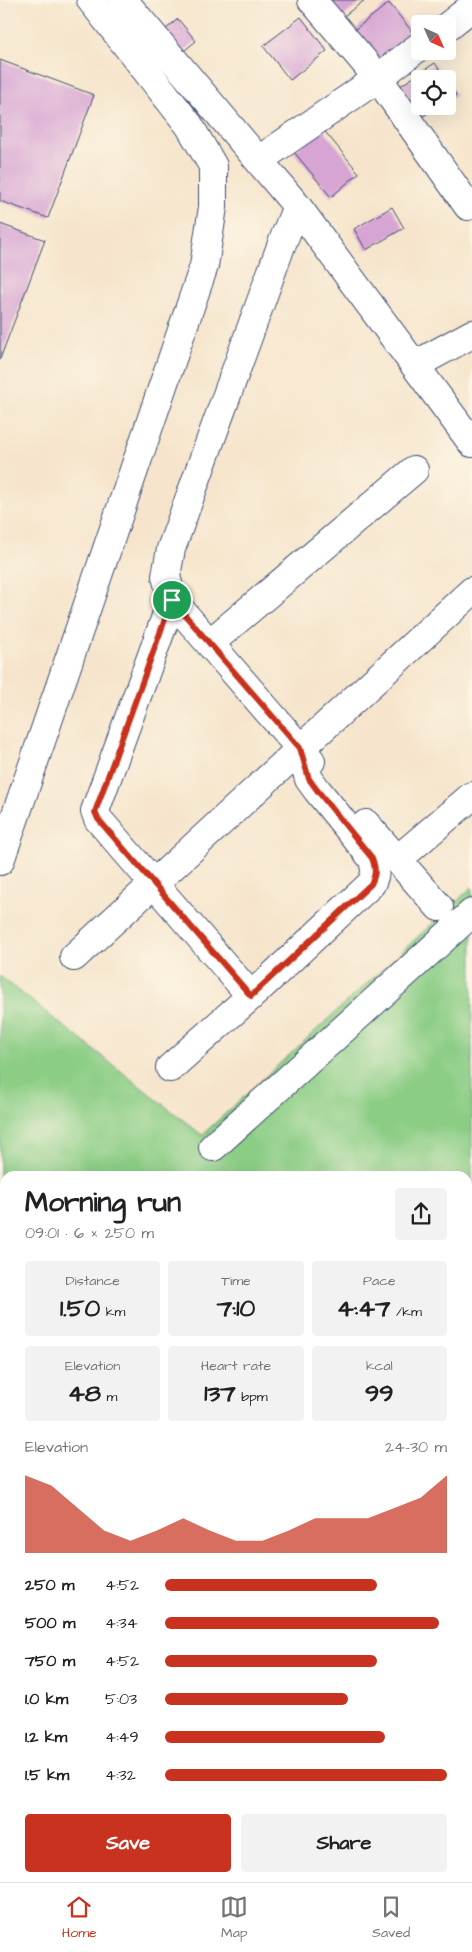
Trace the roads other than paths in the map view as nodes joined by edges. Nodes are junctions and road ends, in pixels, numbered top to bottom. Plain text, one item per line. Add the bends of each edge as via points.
1 (91, 0) edge
2 (123, 0) edge
3 (312, 0) edge
4 (472, 8) edge
5 (456, 20) edge
6 (411, 53) edge
7 (378, 78) junction
8 (259, 160) junction
9 (297, 206) junction
10 (468, 206) dead end
11 (472, 334) edge
12 (415, 365) junction
13 (472, 443) edge
14 (414, 470) dead end
15 (472, 591) edge
16 (172, 600) junction
17 (210, 643) junction
18 (300, 748) junction
19 (472, 796) edge
20 (397, 860) junction
21 (0, 861) edge
22 (153, 884) junction
23 (439, 908) dead end
24 (472, 913) edge
25 (74, 957) dead end
26 (251, 996) junction
27 (170, 1068) dead end
28 (213, 1147) dead end

1 - 21 street via 189,125 213,166 212,208 204,266
2 - 8 street
3 - 7 street
4 - 5 street
6 - 7 street
7 - 8 street
7 - 10 street
8 - 9 street
9 - 12 street
9 - 16 street via 171,549 166,576
11 - 12 street
12 - 13 street
14 - 17 street
15 - 18 street
16 - 17 street
16 - 22 street via 95,812
17 - 18 street
18 - 20 street
18 - 22 street
18 - 26 street via 309,779 372,858 376,876
19 - 20 street
20 - 23 street
22 - 25 street
22 - 26 street
24 - 28 street
26 - 27 street

